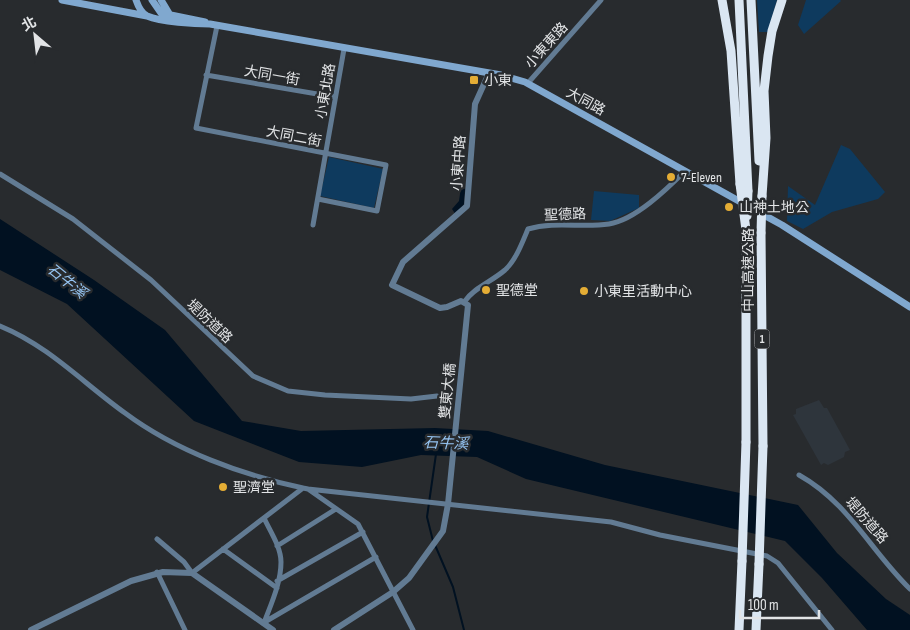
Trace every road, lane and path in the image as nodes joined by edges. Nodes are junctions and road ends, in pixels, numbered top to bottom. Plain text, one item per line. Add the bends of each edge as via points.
1 (62, 0) edge
2 (136, 0) edge
3 (152, 0) edge
4 (161, 0) edge
5 (602, 0) edge
6 (722, 0) edge
7 (727, 0) edge
8 (739, 0) edge
9 (751, 0) edge
10 (782, 0) edge
11 (170, 15) junction
12 (148, 16) junction
13 (213, 25) junction
14 (344, 49) junction
15 (731, 51) junction
16 (489, 73) junction
17 (206, 75) junction
18 (528, 83) junction
19 (335, 97) junction
20 (325, 154) junction
21 (685, 171) junction
22 (0, 174) edge
23 (762, 196) junction
24 (318, 199) junction
25 (313, 226) dead end
26 (746, 230) junction
27 (465, 301) junction
28 (910, 307) edge
29 (0, 326) edge
30 (436, 396) dead end
31 (799, 475) dead end
32 (306, 489) junction
33 (448, 504) junction
34 (336, 509) junction
35 (264, 518) junction
36 (363, 532) junction
37 (157, 540) dead end
38 (277, 546) junction
39 (223, 549) junction
40 (376, 557) junction
41 (157, 572) junction
42 (192, 572) junction
43 (277, 581) junction
44 (277, 588) junction
45 (910, 590) edge
46 (393, 592) junction
47 (264, 623) junction
48 (31, 630) edge
49 (185, 630) edge
50 (273, 630) edge
51 (334, 630) edge
52 (413, 630) edge
53 (739, 630) edge
54 (756, 630) edge
55 (832, 630) edge

1 - 12 main road, 大同路
2 - 12 main road
3 - 11 main road via 161,13
4 - 11 main road
5 - 18 street, 小東東路
6 - 15 highway
7 - 15 highway
8 - 26 highway, 中山高速公路 / 1, bridge via 748,191
9 - 23 highway, 中山高速公路 / 1
10 - 23 highway via 772,31 764,91 766,138
11 - 13 main road, 大同路
12 - 13 main road, 大同路
13 - 14 main road, 大同路
13 - 17 street, 大同二街
14 - 16 main road, 大同路
14 - 19 street, 小東北路
15 - 26 highway, bridge
16 - 18 main road, 大同路
16 - 27 street, 小東中路 via 475,104 468,206 403,262 392,285 440,308
17 - 19 street, 大同一街
17 - 20 street, 大同二街 via 196,128
18 - 21 main road, 大同路
19 - 20 street, 小東北路
20 - 24 street, 小東北路
20 - 24 street, 大同二街 via 386,165 377,210
21 - 27 street, 聖德路 via 653,202 611,224 543,225 528,229 506,269 474,289
21 - 28 main road, 大同路 via 782,226
22 - 30 street, 堤防道路 via 73,220 151,280 253,376 288,390 325,395 411,399
23 - 54 highway, 中山高速公路 / 1, bridge via 763,446
24 - 25 street, 小東北路
26 - 53 highway, 中山高速公路 / 1, bridge via 746,442
27 - 33 street, 雙東大橋 via 468,309
29 - 32 street via 55,356 126,414 176,443 266,480
31 - 45 street, 堤防道路 via 818,486 844,509
32 - 33 street
32 - 34 street
32 - 35 street
33 - 46 street, 雙東大橋 via 443,531 409,578
33 - 55 street via 611,522 767,556 778,562
34 - 36 street via 354,520
34 - 38 street
35 - 38 street
35 - 39 street
36 - 40 street
36 - 43 street
37 - 42 street
38 - 43 street via 281,562
39 - 42 street
39 - 44 street
40 - 46 street
40 - 47 street
41 - 42 street
41 - 48 street via 131,581
41 - 49 street
42 - 47 street
43 - 44 street
44 - 47 street
46 - 51 street, 雙東大橋
46 - 52 street
47 - 50 street

